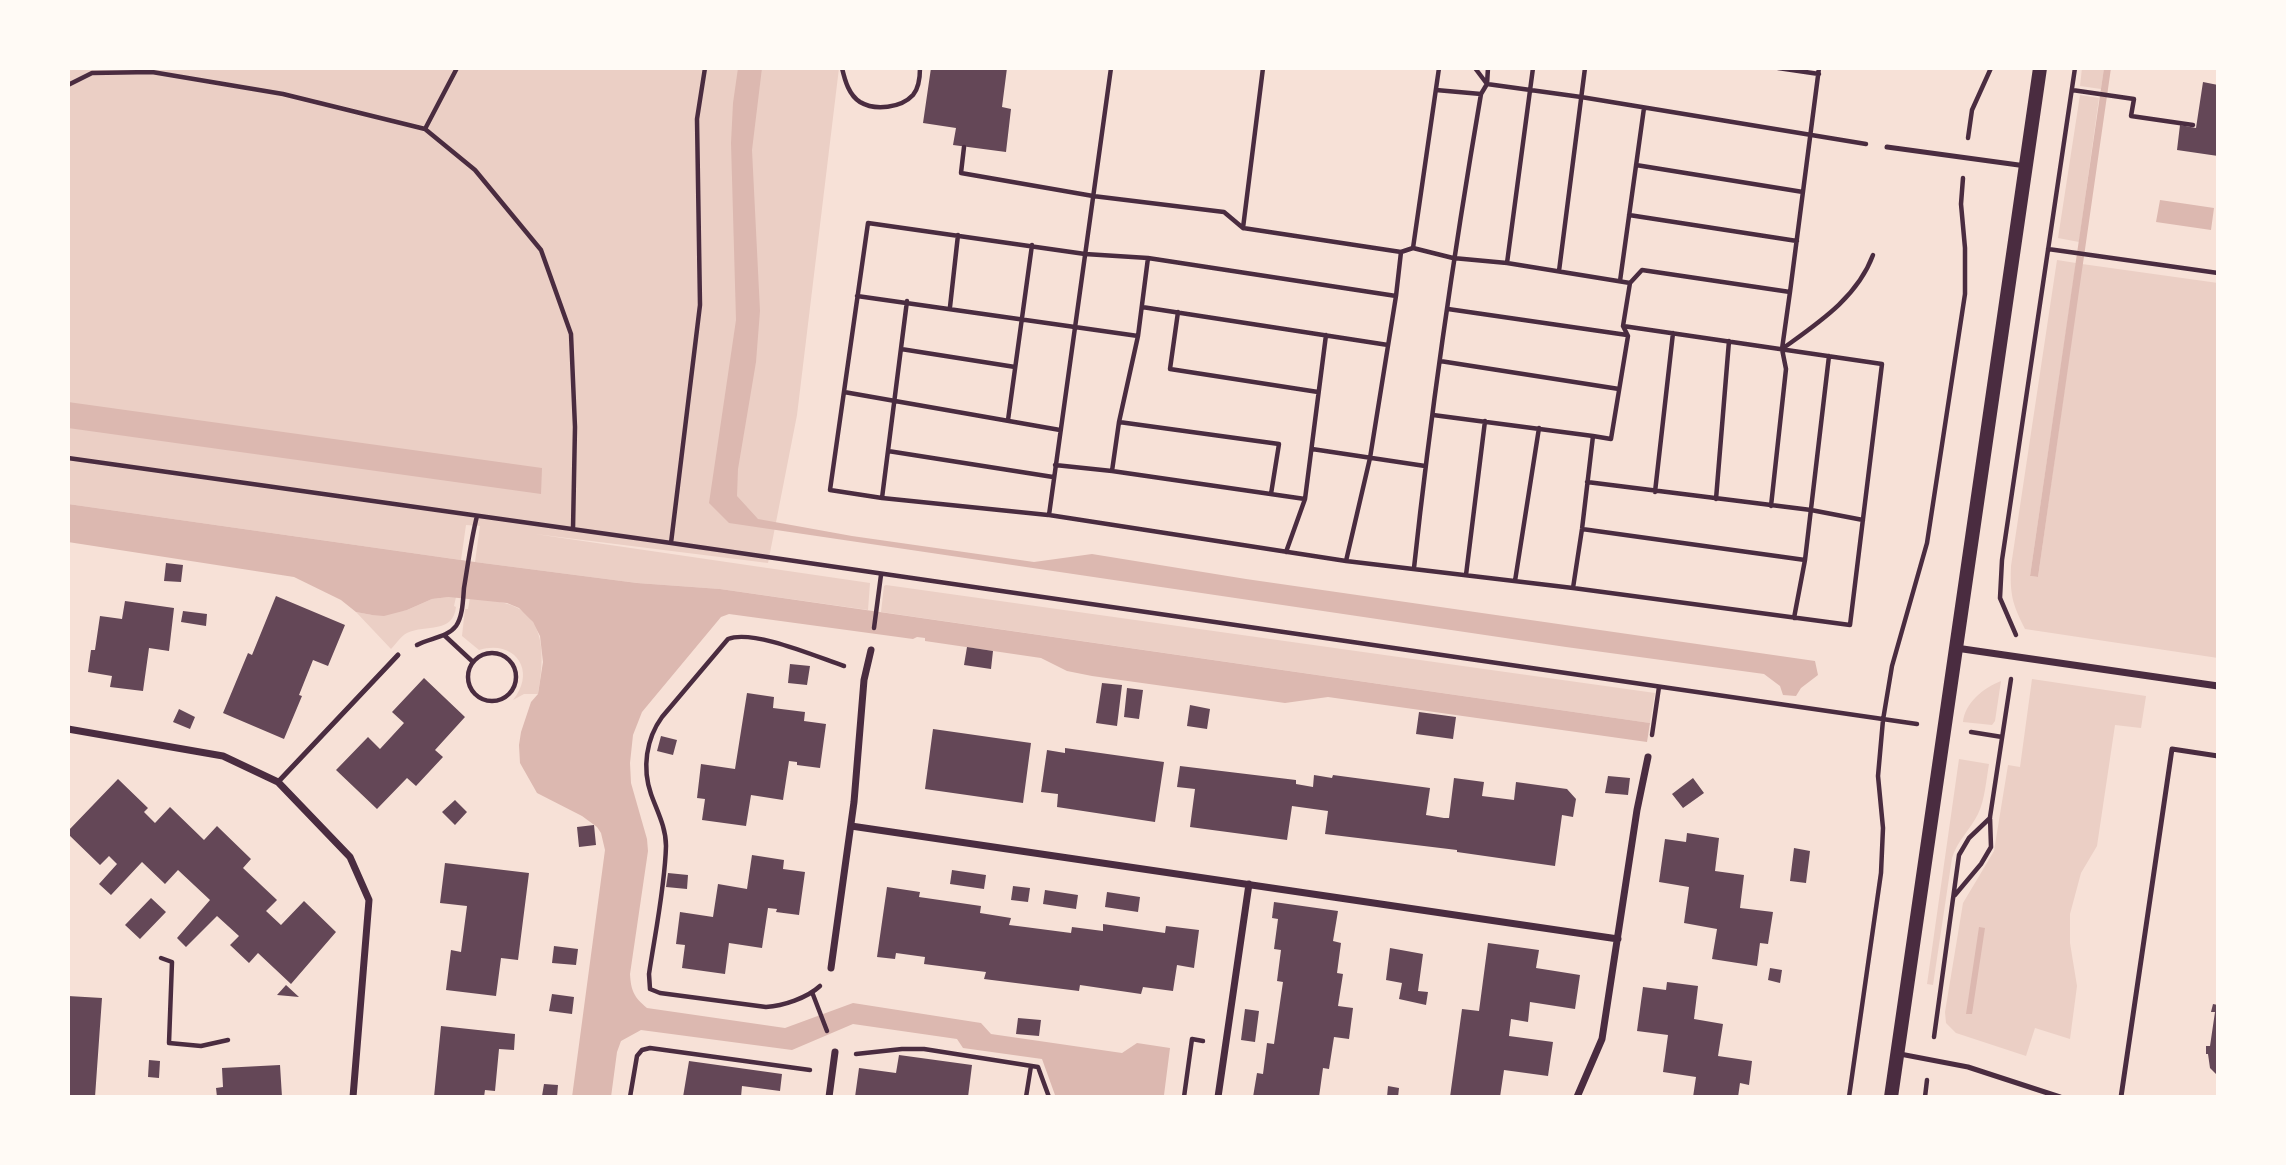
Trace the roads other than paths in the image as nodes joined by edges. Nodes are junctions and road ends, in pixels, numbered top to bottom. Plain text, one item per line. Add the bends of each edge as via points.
1 (2040, 68) edge
2 (1888, 147) road end
3 (2025, 166) junction
4 (1955, 648) junction
5 (871, 650) road end
6 (398, 655) road end
7 (2218, 686) edge
8 (68, 729) edge
9 (2218, 756) edge
10 (1648, 757) dead end
11 (278, 782) junction
12 (851, 826) junction
13 (1249, 884) junction
14 (1618, 939) junction
15 (831, 968) dead end
16 (834, 1054) road end
17 (1897, 1054) junction
18 (353, 1097) edge
19 (829, 1097) edge
20 (1218, 1097) edge
21 (1577, 1097) edge
22 (1891, 1097) edge
23 (2060, 1097) edge
24 (2121, 1097) edge

1 - 3 main road
2 - 3 lane
3 - 4 main road
4 - 7 street
4 - 17 main road
5 - 12 street
6 - 11 lane
8 - 11 street via 223,756
9 - 24 lane via 2172,749
10 - 14 street
11 - 18 street via 350,857 369,900
12 - 13 street
12 - 15 street
13 - 14 street
13 - 20 street
14 - 21 street via 1602,1039
16 - 19 street
17 - 22 main road
17 - 23 lane via 1978,1069

